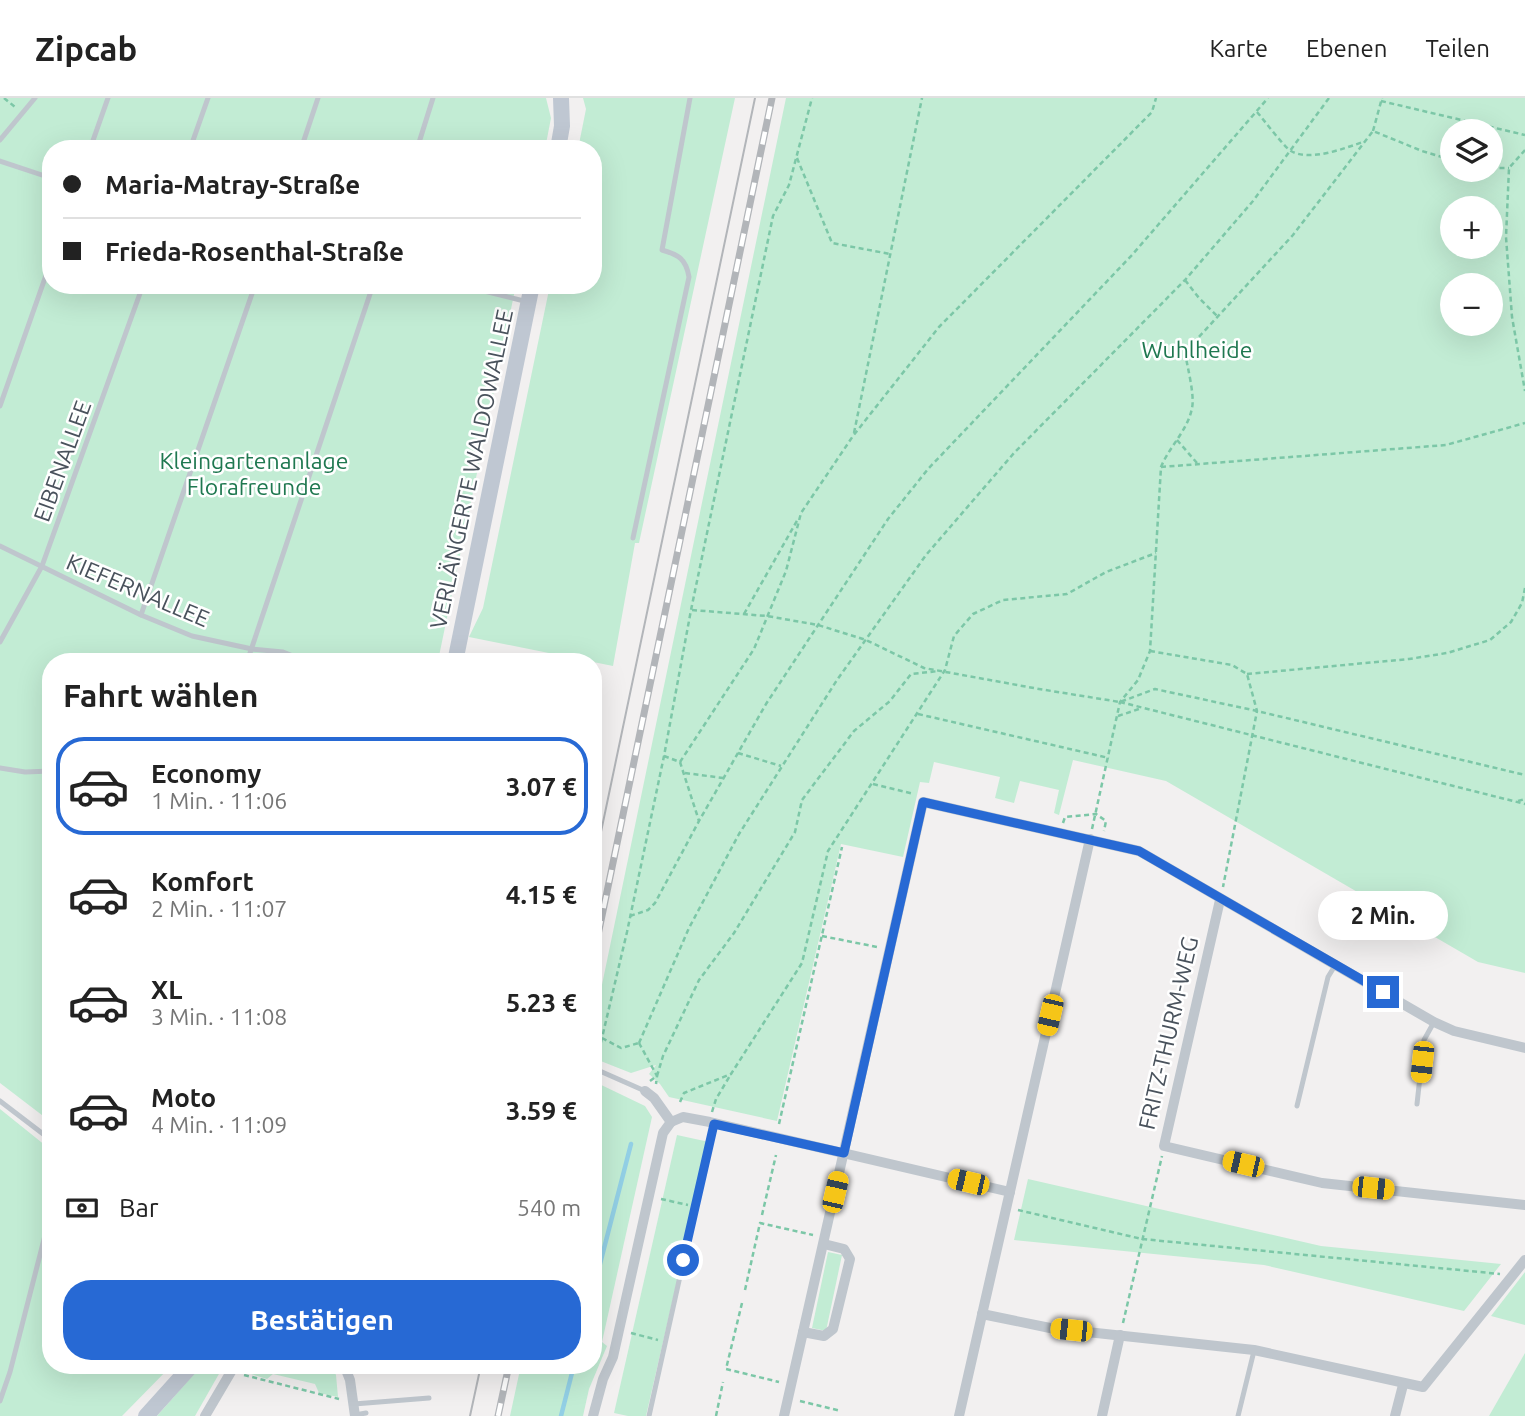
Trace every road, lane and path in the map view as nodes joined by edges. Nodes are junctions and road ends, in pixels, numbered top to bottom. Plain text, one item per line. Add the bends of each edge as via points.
1 (4, 98) edge
2 (35, 98) edge
3 (108, 98) edge
4 (208, 98) edge
5 (318, 98) edge
6 (433, 98) edge
7 (561, 98) edge
8 (690, 98) edge
9 (812, 98) edge
10 (922, 98) edge
11 (1156, 98) edge
12 (1268, 98) edge
13 (1329, 98) edge
14 (1382, 99) edge
15 (22, 112) junction
16 (1257, 112) junction
17 (1373, 131) junction
18 (1362, 135) dead end
19 (1525, 135) edge
20 (1368, 136) junction
21 (0, 140) edge
22 (93, 140) edge
23 (193, 140) edge
24 (304, 140) edge
25 (420, 140) edge
26 (560, 140) edge
27 (1363, 142) junction
28 (1525, 150) edge
29 (1291, 151) junction
30 (1440, 156) edge
31 (797, 157) junction
32 (0, 161) edge
33 (1503, 168) edge
34 (1509, 168) junction
35 (42, 175) edge
36 (890, 254) junction
37 (1185, 280) junction
38 (42, 287) edge
39 (140, 294) edge
40 (252, 294) edge
41 (370, 294) edge
42 (497, 294) edge
43 (530, 294) edge
44 (529, 302) junction
45 (1217, 316) junction
46 (1525, 391) edge
47 (0, 406) edge
48 (1525, 423) edge
49 (853, 436) junction
50 (1178, 440) junction
51 (1197, 463) junction
52 (1161, 467) junction
53 (801, 513) junction
54 (633, 538) dead end
55 (0, 546) edge
56 (1156, 553) junction
57 (42, 566) junction
58 (1525, 587) edge
59 (691, 610) junction
60 (141, 615) junction
61 (744, 615) junction
62 (767, 617) junction
63 (818, 625) junction
64 (866, 640) junction
65 (0, 642) edge
66 (252, 649) junction
67 (1150, 651) junction
68 (250, 653) edge
69 (286, 653) edge
70 (457, 653) edge
71 (946, 670) junction
72 (1247, 674) junction
73 (1120, 702) junction
74 (1145, 708) junction
75 (1257, 710) junction
76 (918, 714) junction
77 (1117, 716) junction
78 (1252, 733) junction
79 (738, 753) junction
80 (664, 756) junction
81 (1109, 758) junction
82 (680, 762) junction
83 (783, 767) junction
84 (0, 768) edge
85 (42, 771) edge
86 (684, 773) junction
87 (1525, 775) edge
88 (723, 778) junction
89 (873, 784) junction
90 (1525, 799) edge
91 (1518, 801) junction
92 (923, 802) junction
93 (1525, 804) edge
94 (1096, 814) junction
95 (699, 821) junction
96 (1062, 826) dead end
97 (1103, 836) dead end
98 (1090, 839) junction
99 (842, 847) dead end
100 (1220, 900) junction
101 (630, 916) junction
102 (822, 936) junction
103 (891, 950) junction
104 (1336, 964) junction
105 (1434, 1021) junction
106 (602, 1038) joint
107 (639, 1043) junction
108 (1525, 1048) edge
109 (602, 1072) edge
110 (730, 1074) junction
111 (657, 1076) junction
112 (646, 1090) junction
113 (0, 1101) edge
114 (680, 1102) dead end
115 (1418, 1104) dead end
116 (1297, 1107) dead end
117 (671, 1122) junction
118 (712, 1123) junction
119 (779, 1125) dead end
120 (42, 1133) edge
121 (1164, 1146) junction
122 (844, 1153) junction
123 (776, 1155) dead end
124 (1010, 1192) junction
125 (660, 1199) dead end
126 (1525, 1205) edge
127 (695, 1206) junction
128 (1018, 1210) dead end
129 (762, 1215) dead end
130 (1142, 1239) junction
131 (824, 1241) junction
132 (42, 1247) edge
133 (1525, 1260) edge
134 (1513, 1275) junction
135 (745, 1290) dead end
136 (742, 1303) dead end
137 (982, 1314) junction
138 (803, 1332) junction
139 (630, 1333) dead end
140 (1120, 1335) junction
141 (665, 1342) junction
142 (1254, 1350) junction
143 (184, 1374) edge
144 (229, 1374) edge
145 (242, 1374) edge
146 (348, 1374) edge
147 (723, 1382) dead end
148 (791, 1385) junction
149 (1403, 1385) junction
150 (429, 1398) dead end
151 (788, 1398) junction
152 (0, 1401) edge
153 (356, 1409) edge
154 (841, 1411) dead end
155 (146, 1416) edge
156 (205, 1416) edge
157 (593, 1416) edge
158 (649, 1416) edge
159 (716, 1416) edge
160 (784, 1416) edge
161 (959, 1416) edge
162 (1102, 1416) edge
163 (1238, 1416) edge
164 (1395, 1416) edge

1 - 15 path
2 - 15 lane
3 - 22 lane
4 - 23 lane
5 - 24 lane
6 - 25 lane
7 - 26 street
8 - 54 lane via 662,250 684,261 689,277
9 - 31 path
10 - 36 path
11 - 49 path via 1152,112 939,327
12 - 16 path
13 - 29 path
14 - 17 path
14 - 19 path
15 - 21 lane
16 - 29 path
16 - 63 path via 1132,256 928,469 888,519
17 - 20 path
17 - 30 path
18 - 20 path
20 - 27 path
27 - 29 path via 1331,153
27 - 45 path via 1293,235
28 - 34 path
29 - 37 path
31 - 36 path via 832,243
31 - 59 path via 789,186 773,216
32 - 35 lane
33 - 34 path
34 - 46 path via 1507,260
36 - 49 path
37 - 45 path
37 - 64 path via 1014,453 926,555
38 - 47 lane
39 - 57 lane, EIBENALLEE
40 - 60 lane
41 - 66 lane
42 - 44 lane
43 - 44 street, VERLÄNGERTE WALDOWALLEE
44 - 70 street, VERLÄNGERTE WALDOWALLEE
45 - 50 path via 1185,352 1193,406
48 - 51 path via 1446,445
49 - 53 path
50 - 51 path
50 - 52 path
51 - 52 path
52 - 56 path
53 - 61 path
53 - 62 path via 786,571
55 - 57 lane, KIEFERNALLEE
56 - 67 path
56 - 71 path via 1106,572 1067,594 1003,600 973,614 954,636
57 - 60 lane, KIEFERNALLEE
57 - 65 lane, EIBENALLEE
58 - 72 path via 1511,622 1490,640 1409,659
59 - 61 path
59 - 80 path
60 - 66 lane, KIEFERNALLEE via 192,636
61 - 62 path
62 - 63 path
62 - 82 path via 754,649
63 - 64 path
63 - 79 path
64 - 71 path via 924,668
64 - 83 path
66 - 68 lane
66 - 69 lane, KIEFERNALLEE
67 - 72 path via 1233,665
67 - 73 path via 1138,680
71 - 73 path
71 - 76 path
71 - 111 path via 911,674 890,701 854,732 802,800 795,832 734,933 699,980
72 - 75 path
73 - 74 path
73 - 75 path via 1155,689
73 - 77 path
74 - 77 path
74 - 78 path
75 - 78 path
75 - 87 path
76 - 81 path
76 - 89 path
77 - 81 path
78 - 91 path
78 - 100 path
79 - 83 path
79 - 88 path
80 - 82 path
80 - 101 path
81 - 94 path
82 - 86 path
83 - 107 path via 739,834 689,928
84 - 85 lane
86 - 88 path
86 - 95 path
88 - 95 path
89 - 92 path via 919,795
89 - 110 path via 828,851 802,963
90 - 91 path
91 - 93 path
92 - 98 street
92 - 103 street
94 - 96 path via 1065,817
94 - 97 path via 1106,821
94 - 98 path
95 - 101 path via 655,903 648,911
98 - 100 street via 1139,851
98 - 124 street
99 - 102 path
100 - 104 street
100 - 121 street, FRITZ-THURM-WEG
101 - 106 path
102 - 103 path
102 - 119 path
103 - 122 street
104 - 105 street
104 - 116 lane via 1328,977
105 - 108 street via 1454,1031
105 - 115 lane via 1424,1040
106 - 107 path via 621,1048
107 - 111 path
109 - 112 lane
110 - 114 path via 684,1093
110 - 118 path via 716,1099
111 - 112 path
111 - 112 path
112 - 117 street
113 - 120 lane
117 - 118 street via 683,1117
117 - 157 street via 663,1133 613,1357
118 - 122 street
118 - 127 lane
121 - 126 street, FRITZ-THURM-WEG via 1322,1183
121 - 130 path
122 - 124 street
122 - 131 street
123 - 129 path
124 - 137 street
125 - 127 path
127 - 141 lane
128 - 130 path
130 - 134 path
130 - 140 path
131 - 135 path via 760,1223
131 - 138 street
131 - 138 street via 844,1249 850,1259 833,1329 824,1336
132 - 152 lane
133 - 134 street
134 - 149 street via 1423,1388
136 - 148 path via 726,1369
137 - 140 street via 1050,1328
137 - 161 street
138 - 148 street
139 - 141 path
140 - 142 street
140 - 162 street
141 - 158 lane
142 - 149 street
142 - 163 lane
143 - 155 street
144 - 156 street
145 - 153 path
146 - 153 street
147 - 159 path
148 - 151 street
149 - 164 street
150 - 153 lane
151 - 154 path
151 - 160 street

